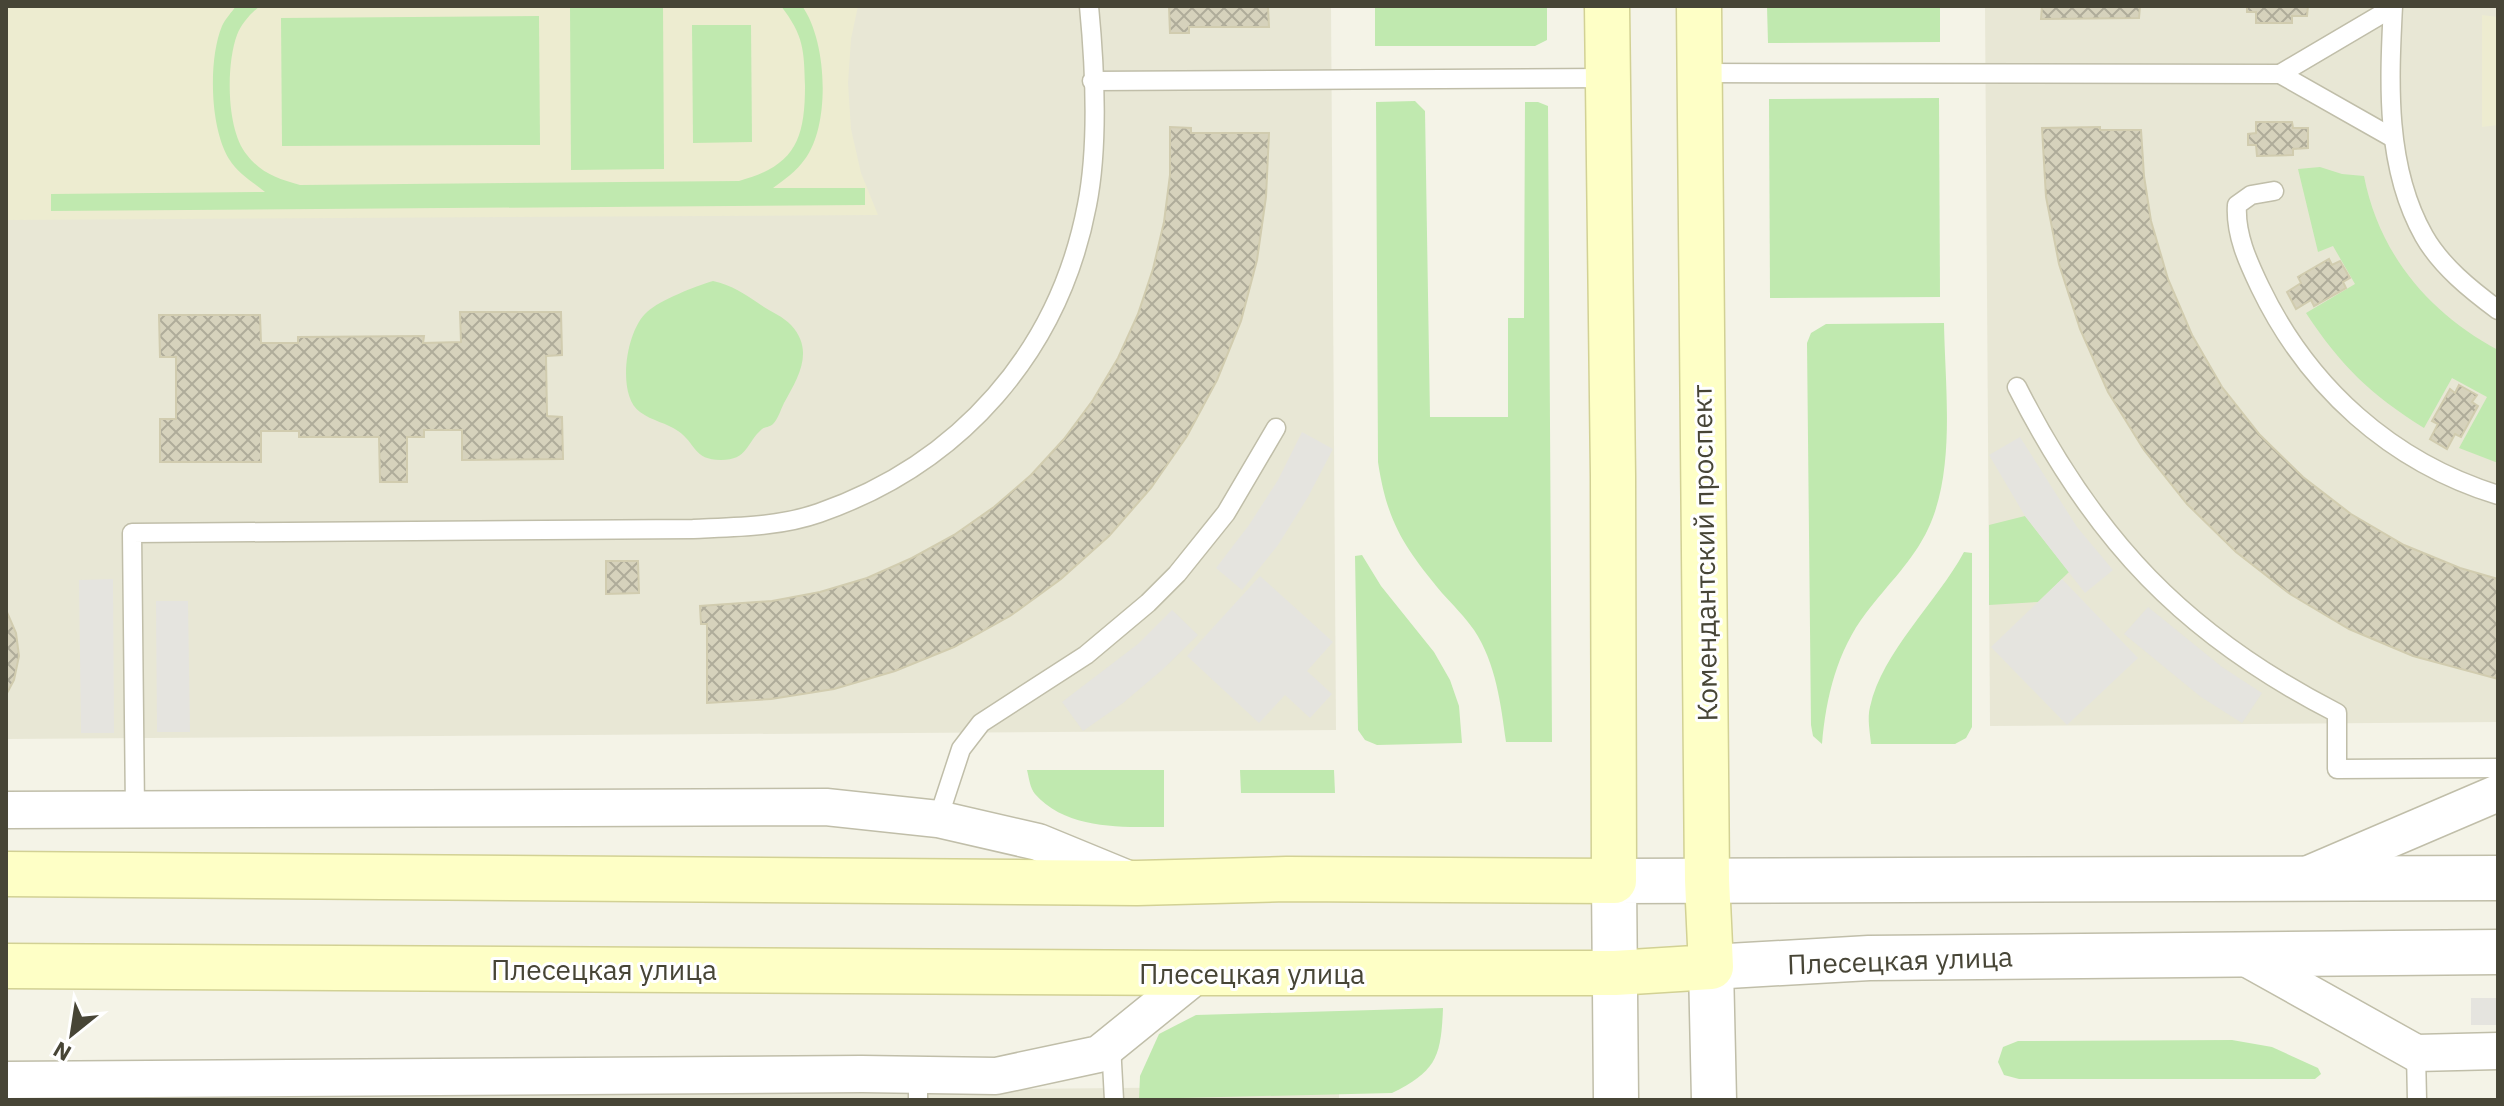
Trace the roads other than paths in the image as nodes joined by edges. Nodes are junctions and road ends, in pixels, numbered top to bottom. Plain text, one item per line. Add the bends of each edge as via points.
1 (1089, 6) edge
2 (1607, 6) edge
3 (1699, 6) edge
4 (2393, 7) edge
5 (1699, 73) junction
6 (2280, 74) junction
7 (1608, 78) junction
8 (1092, 81) junction
9 (2393, 138) junction
10 (2274, 191) dead end
11 (2498, 310) edge
12 (2017, 387) dead end
13 (1276, 428) dead end
14 (2498, 495) edge
15 (2498, 768) edge
16 (2498, 793) edge
17 (6, 810) edge
18 (135, 810) junction
19 (938, 819) junction
20 (6, 874) edge
21 (2498, 878) edge
22 (1707, 880) junction
23 (2293, 880) junction
24 (1614, 881) junction
25 (1137, 883) junction
26 (2498, 952) edge
27 (2237, 953) junction
28 (6, 966) edge
29 (1711, 967) junction
30 (1199, 973) junction
31 (1615, 973) junction
32 (1111, 1044) junction
33 (2498, 1051) edge
34 (2416, 1053) junction
35 (6, 1080) edge
36 (666, 1087) edge
37 (918, 1088) edge
38 (208, 1089) edge
39 (1114, 1100) edge
40 (1616, 1100) edge
41 (1714, 1100) edge
42 (2417, 1100) edge

1 - 8 lane
2 - 7 main road
3 - 5 main road, Комендантский проспект
4 - 6 lane
4 - 9 lane
5 - 6 lane
5 - 22 main road, Комендантский проспект
6 - 9 lane
7 - 8 lane
7 - 24 main road
8 - 18 lane via 1094,145 1087,205 1066,285 1011,380 945,446 891,482 817,514 762,525 132,533
9 - 11 lane via 2403,190 2425,239 2465,285
10 - 14 lane via 2251,195 2237,205 2236,221 2247,262 2276,320 2313,373 2358,419 2411,457
12 - 15 lane via 2080,498 2144,574 2236,654 2337,713 2337,769
13 - 19 lane via 1226,513 1177,574 1086,655 981,723 961,749
16 - 23 street
17 - 18 street
18 - 19 street via 826,807
19 - 25 street via 1038,842
20 - 25 main road
21 - 23 street
22 - 23 street
22 - 24 street
22 - 29 main road, Комендантский проспект
24 - 25 main road
24 - 31 street
26 - 27 street, Плесецкая улица
27 - 29 street, Плесецкая улица via 1869,958
27 - 34 street
28 - 30 main road, Плесецкая улица
29 - 31 main road, Плесецкая улица
29 - 41 street, Комендантский проспект
30 - 31 main road, Плесецкая улица
30 - 32 street
31 - 40 street
32 - 37 street via 1099,1054
32 - 39 lane
33 - 34 street
34 - 42 lane
35 - 38 street
36 - 37 street
36 - 38 street

